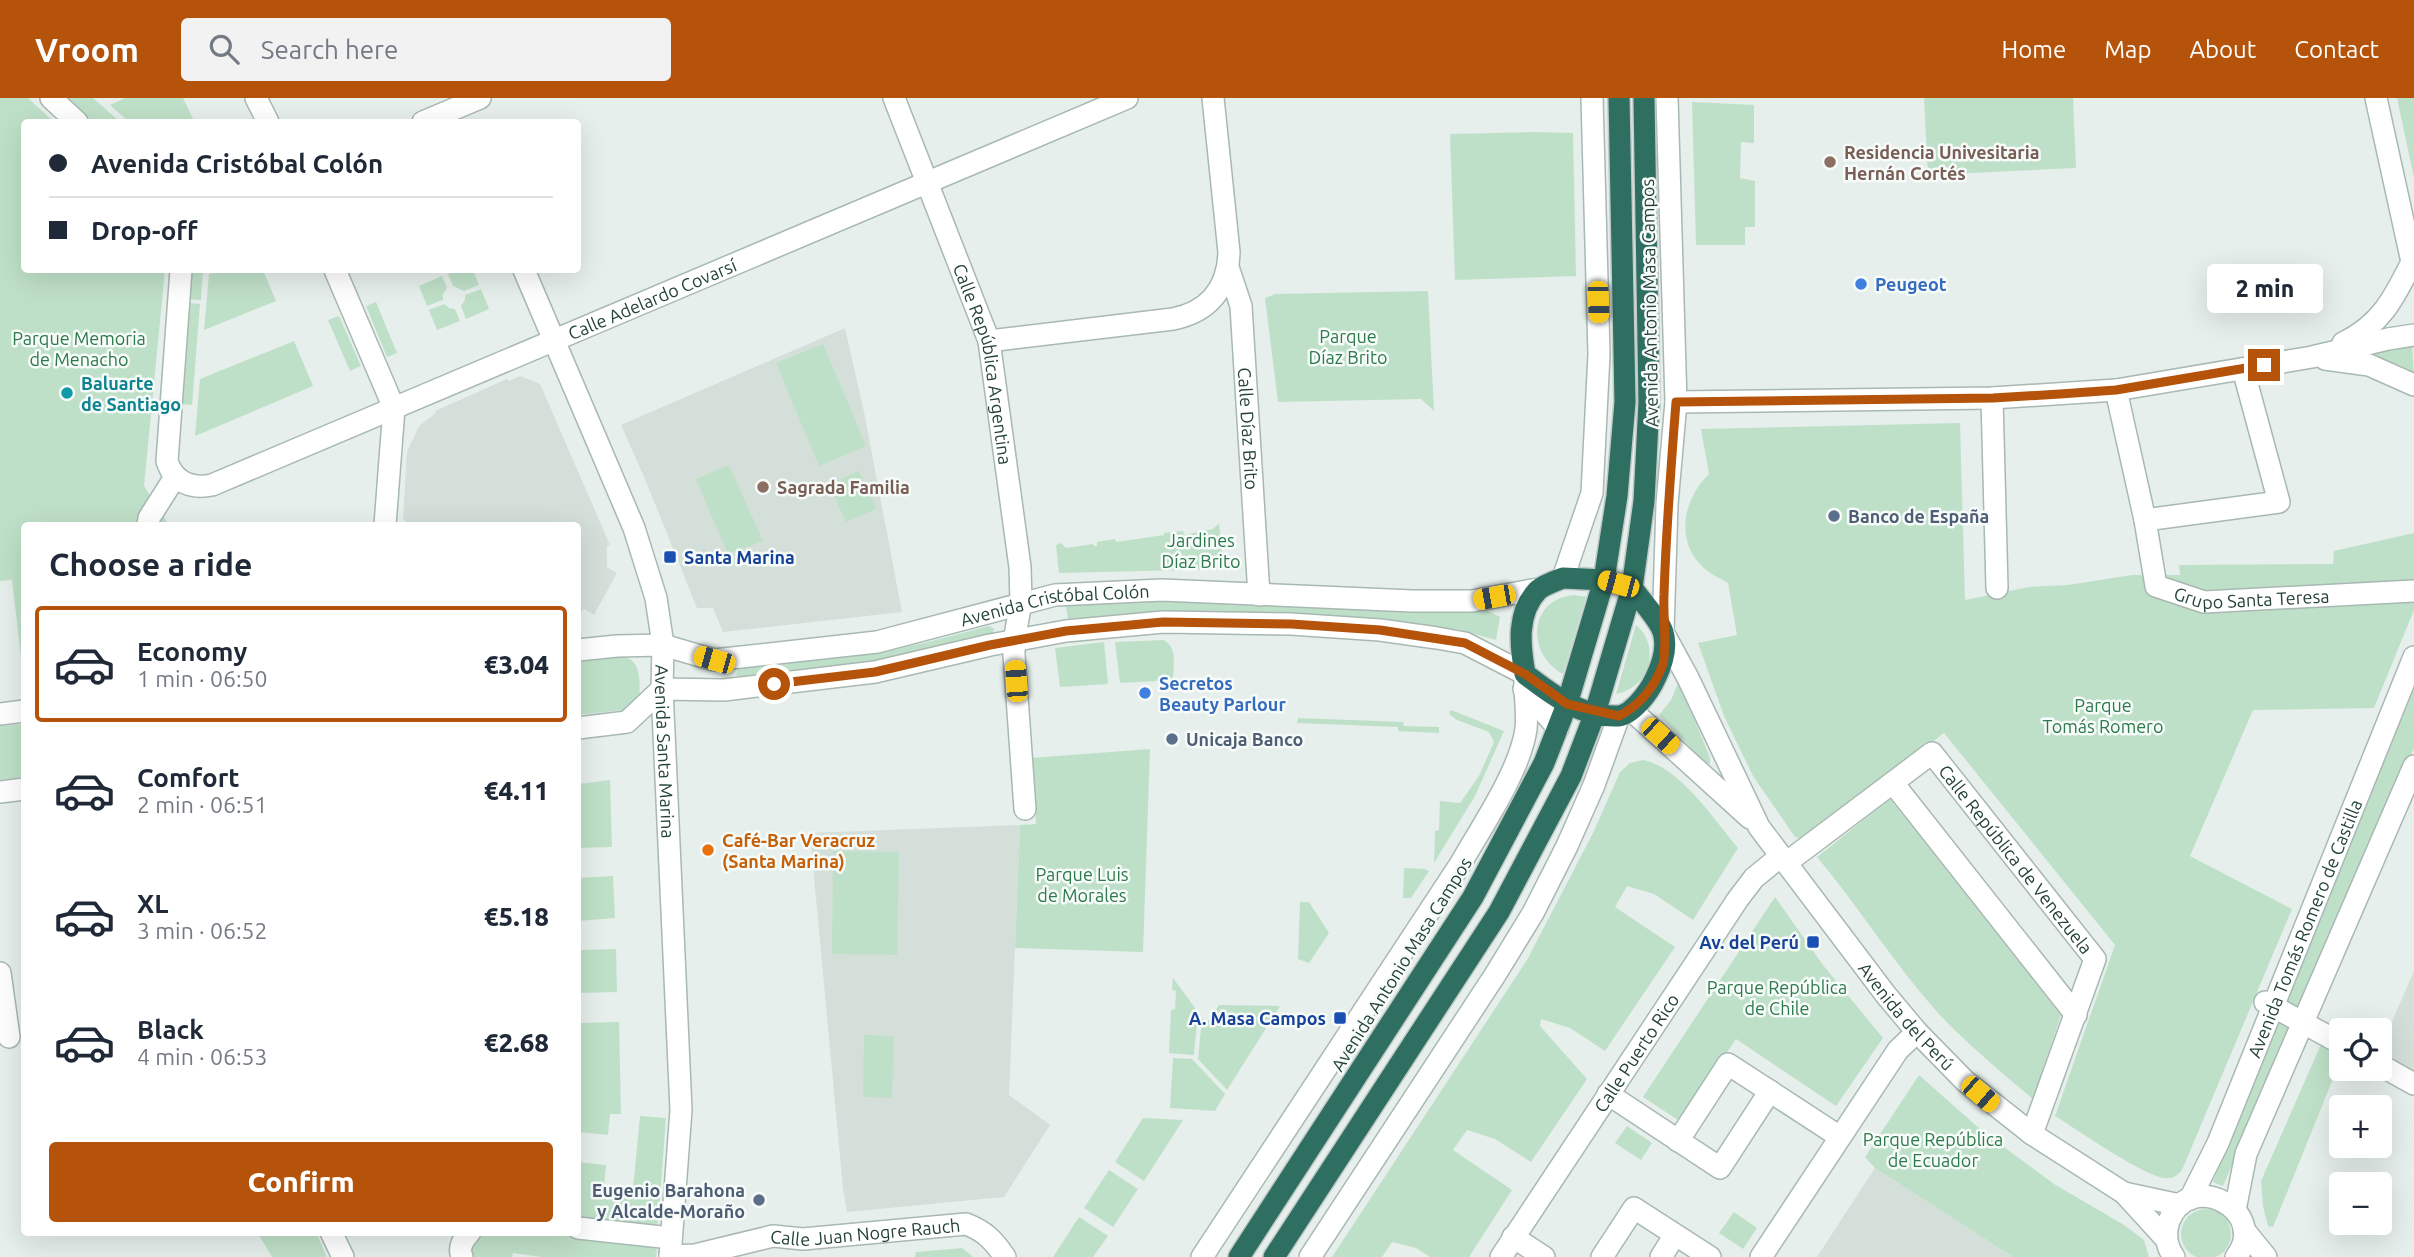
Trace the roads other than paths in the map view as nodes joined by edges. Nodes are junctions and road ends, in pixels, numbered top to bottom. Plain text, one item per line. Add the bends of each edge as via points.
1 (51, 98) edge
2 (256, 98) edge
3 (480, 98) edge
4 (894, 98) edge
5 (1127, 98) edge
6 (1213, 98) edge
7 (1592, 98) edge
8 (1619, 98) edge
9 (1644, 98) edge
10 (1667, 98) edge
11 (2376, 98) edge
12 (456, 110) edge
13 (74, 119) edge
14 (266, 119) edge
15 (431, 119) edge
16 (926, 182) junction
17 (2413, 266) edge
18 (1228, 267) junction
19 (181, 273) edge
20 (336, 273) edge
21 (525, 273) edge
22 (2414, 335) edge
23 (554, 341) junction
24 (989, 341) junction
25 (2312, 357) junction
26 (2244, 369) junction
27 (2414, 385) edge
28 (2116, 390) junction
29 (1993, 398) junction
30 (1676, 402) junction
31 (394, 408) junction
32 (175, 477) junction
33 (2145, 520) junction
34 (148, 522) edge
35 (385, 522) edge
36 (1636, 560) junction
37 (1563, 578) junction
38 (1604, 580) junction
39 (1632, 587) junction
40 (1997, 587) dead end
41 (1538, 589) junction
42 (2414, 591) edge
43 (1259, 595) junction
44 (1664, 598) junction
45 (1021, 602) junction
46 (1663, 632) junction
47 (1014, 641) junction
48 (663, 645) junction
49 (581, 650) edge
50 (2414, 657) edge
51 (1525, 682) junction
52 (662, 689) junction
53 (1567, 704) junction
54 (21, 711) edge
55 (1595, 712) junction
56 (1625, 713) junction
57 (0, 714) edge
58 (581, 728) edge
59 (1558, 728) junction
60 (2414, 766) edge
61 (1893, 783) junction
62 (21, 789) edge
63 (0, 792) edge
64 (1025, 809) dead end
65 (1759, 827) junction
66 (1784, 860) junction
67 (0, 973) edge
68 (2269, 1004) junction
69 (2076, 1015) junction
70 (2302, 1023) junction
71 (1917, 1032) junction
72 (11, 1037) edge
73 (2329, 1037) edge
74 (2392, 1072) edge
75 (2414, 1084) edge
76 (1770, 1091) junction
77 (1608, 1094) junction
78 (2032, 1134) junction
79 (1840, 1138) junction
80 (1678, 1141) junction
81 (2124, 1193) junction
82 (2185, 1202) junction
83 (2235, 1210) junction
84 (581, 1229) edge
85 (2244, 1230) junction
86 (1675, 1235) junction
87 (333, 1236) edge
88 (1513, 1237) junction
89 (804, 1248) edge
90 (2170, 1248) edge
91 (670, 1250) edge
92 (343, 1257) edge
93 (1005, 1257) edge
94 (1202, 1257) edge
95 (1239, 1257) edge
96 (1274, 1257) edge
97 (1310, 1257) edge
98 (1501, 1257) edge
99 (1544, 1257) edge
100 (1602, 1257) edge
101 (1661, 1257) edge
102 (1710, 1257) edge
103 (1761, 1257) edge
104 (2236, 1257) edge
105 (2266, 1257) edge

1 - 13 street
2 - 14 street
3 - 12 street
4 - 16 street, Calle República Argentina
5 - 16 street, Calle Adelardo Covarsí
6 - 18 street, Calle Díaz Brito
7 - 37 street via 1599,354 1592,493
8 - 38 highway, Avenida Antonio Masa Campos via 1625,402
9 - 36 highway, Avenida Antonio Masa Campos via 1649,402
10 - 30 street, Avenida Antonio Masa Campos
11 - 17 street
12 - 15 street
16 - 23 street, Calle Adelardo Covarsí
16 - 24 street, Calle República Argentina
17 - 25 street via 2382,315 2350,340
18 - 24 street, Calle Díaz Brito via 1212,301 1187,316
18 - 43 street, Calle Díaz Brito via 1241,306
19 - 32 street via 167,452
20 - 31 street
21 - 23 street, Avenida Santa Marina
22 - 25 street
23 - 31 street, Calle Adelardo Covarsí
23 - 48 street, Avenida Santa Marina via 634,528 656,597
24 - 45 street, Calle República Argentina
25 - 26 street
25 - 27 street via 2369,365
26 - 28 street
26 - 33 street via 2279,502
28 - 29 street
28 - 33 street, Grupo Santa Teresa
29 - 30 street
29 - 40 street
30 - 44 street, Avenida Antonio Masa Campos
31 - 32 street, Calle Adelardo Covarsí via 212,485 188,485
31 - 35 street
32 - 34 street
33 - 42 street, Grupo Santa Teresa via 2156,586 2204,602
36 - 39 highway, Avenida Antonio Masa Campos
36 - 44 street via 1648,570
37 - 38 highway
37 - 41 highway
38 - 39 highway
38 - 53 highway, Avenida Antonio Masa Campos
39 - 46 highway
39 - 55 highway, Avenida Antonio Masa Campos
41 - 43 street, Avenida Cristóbal Colón via 1472,601
41 - 51 highway via 1520,627
43 - 45 street, Avenida Cristóbal Colón via 1162,590 1055,595
44 - 46 street, Avenida Antonio Masa Campos
45 - 47 street, Calle República Argentina
45 - 48 street, Avenida Cristóbal Colón via 877,642 714,660
46 - 56 highway via 1664,661 1652,687
46 - 65 street, Avenida del Perú
47 - 51 street, Avenida Cristóbal Colón via 1163,622 1380,630 1465,643
47 - 52 street, Avenida Cristóbal Colón via 875,672 724,690
47 - 64 street, Calle República Argentina
48 - 49 street, Avenida Cristóbal Colón
48 - 52 street, Avenida Santa Marina
50 - 68 street, Avenida Tomás Romero de Castilla
51 - 53 highway
51 - 59 street, Avenida Cristóbal Colón
51 - 94 street, Avenida Antonio Masa Campos via 1526,722 1520,753 1491,810 1461,863
52 - 58 street via 626,722
52 - 91 street, Avenida Santa Marina via 681,1110
53 - 55 highway
53 - 59 highway, Avenida Antonio Masa Campos
54 - 57 street
55 - 56 highway
55 - 96 highway, Avenida Antonio Masa Campos via 1571,776 1499,912
56 - 65 street, Avenida del Perú
56 - 97 street via 1533,913
59 - 95 highway, Avenida Antonio Masa Campos via 1473,897
60 - 70 street, Avenida Tomás Romero de Castilla
61 - 66 street, Calle República de Venezuela
61 - 69 street
61 - 69 street, Calle República de Venezuela via 1932,753 2095,959
62 - 63 street
65 - 66 street, Avenida del Perú
66 - 71 street, Avenida del Perú
66 - 77 street, Calle Puerto Rico via 1754,878 1738,899
67 - 72 street
68 - 70 street
68 - 82 street, Avenida Tomás Romero de Castilla via 2218,1143
69 - 78 street, Calle República de Venezuela
70 - 73 street
70 - 83 street, Avenida Tomás Romero de Castilla via 2246,1154
71 - 78 street, Avenida del Perú via 1965,1081
71 - 79 street via 1898,1049
74 - 75 street
76 - 79 street
76 - 80 street via 1728,1064
76 - 80 street via 1720,1168
77 - 80 street
77 - 88 street, Calle Puerto Rico
78 - 81 street, Avenida del Perú
79 - 103 street
81 - 82 street, Avenida del Perú
81 - 90 street, Avenida del Perú
82 - 83 street, Avenida del Perú via 2214,1197
82 - 90 street, Avenida Tomás Romero de Castilla via 2167,1226
83 - 85 street
84 - 91 street, Calle Juan Nogre Rauch
85 - 104 street
85 - 105 street
86 - 100 street via 1634,1208
86 - 101 street
86 - 102 street
87 - 92 street
88 - 98 street, Calle Puerto Rico
88 - 99 street
89 - 91 street, Calle Juan Nogre Rauch via 773,1236 695,1255
89 - 93 street, Calle Juan Nogre Rauch via 966,1224 991,1237

